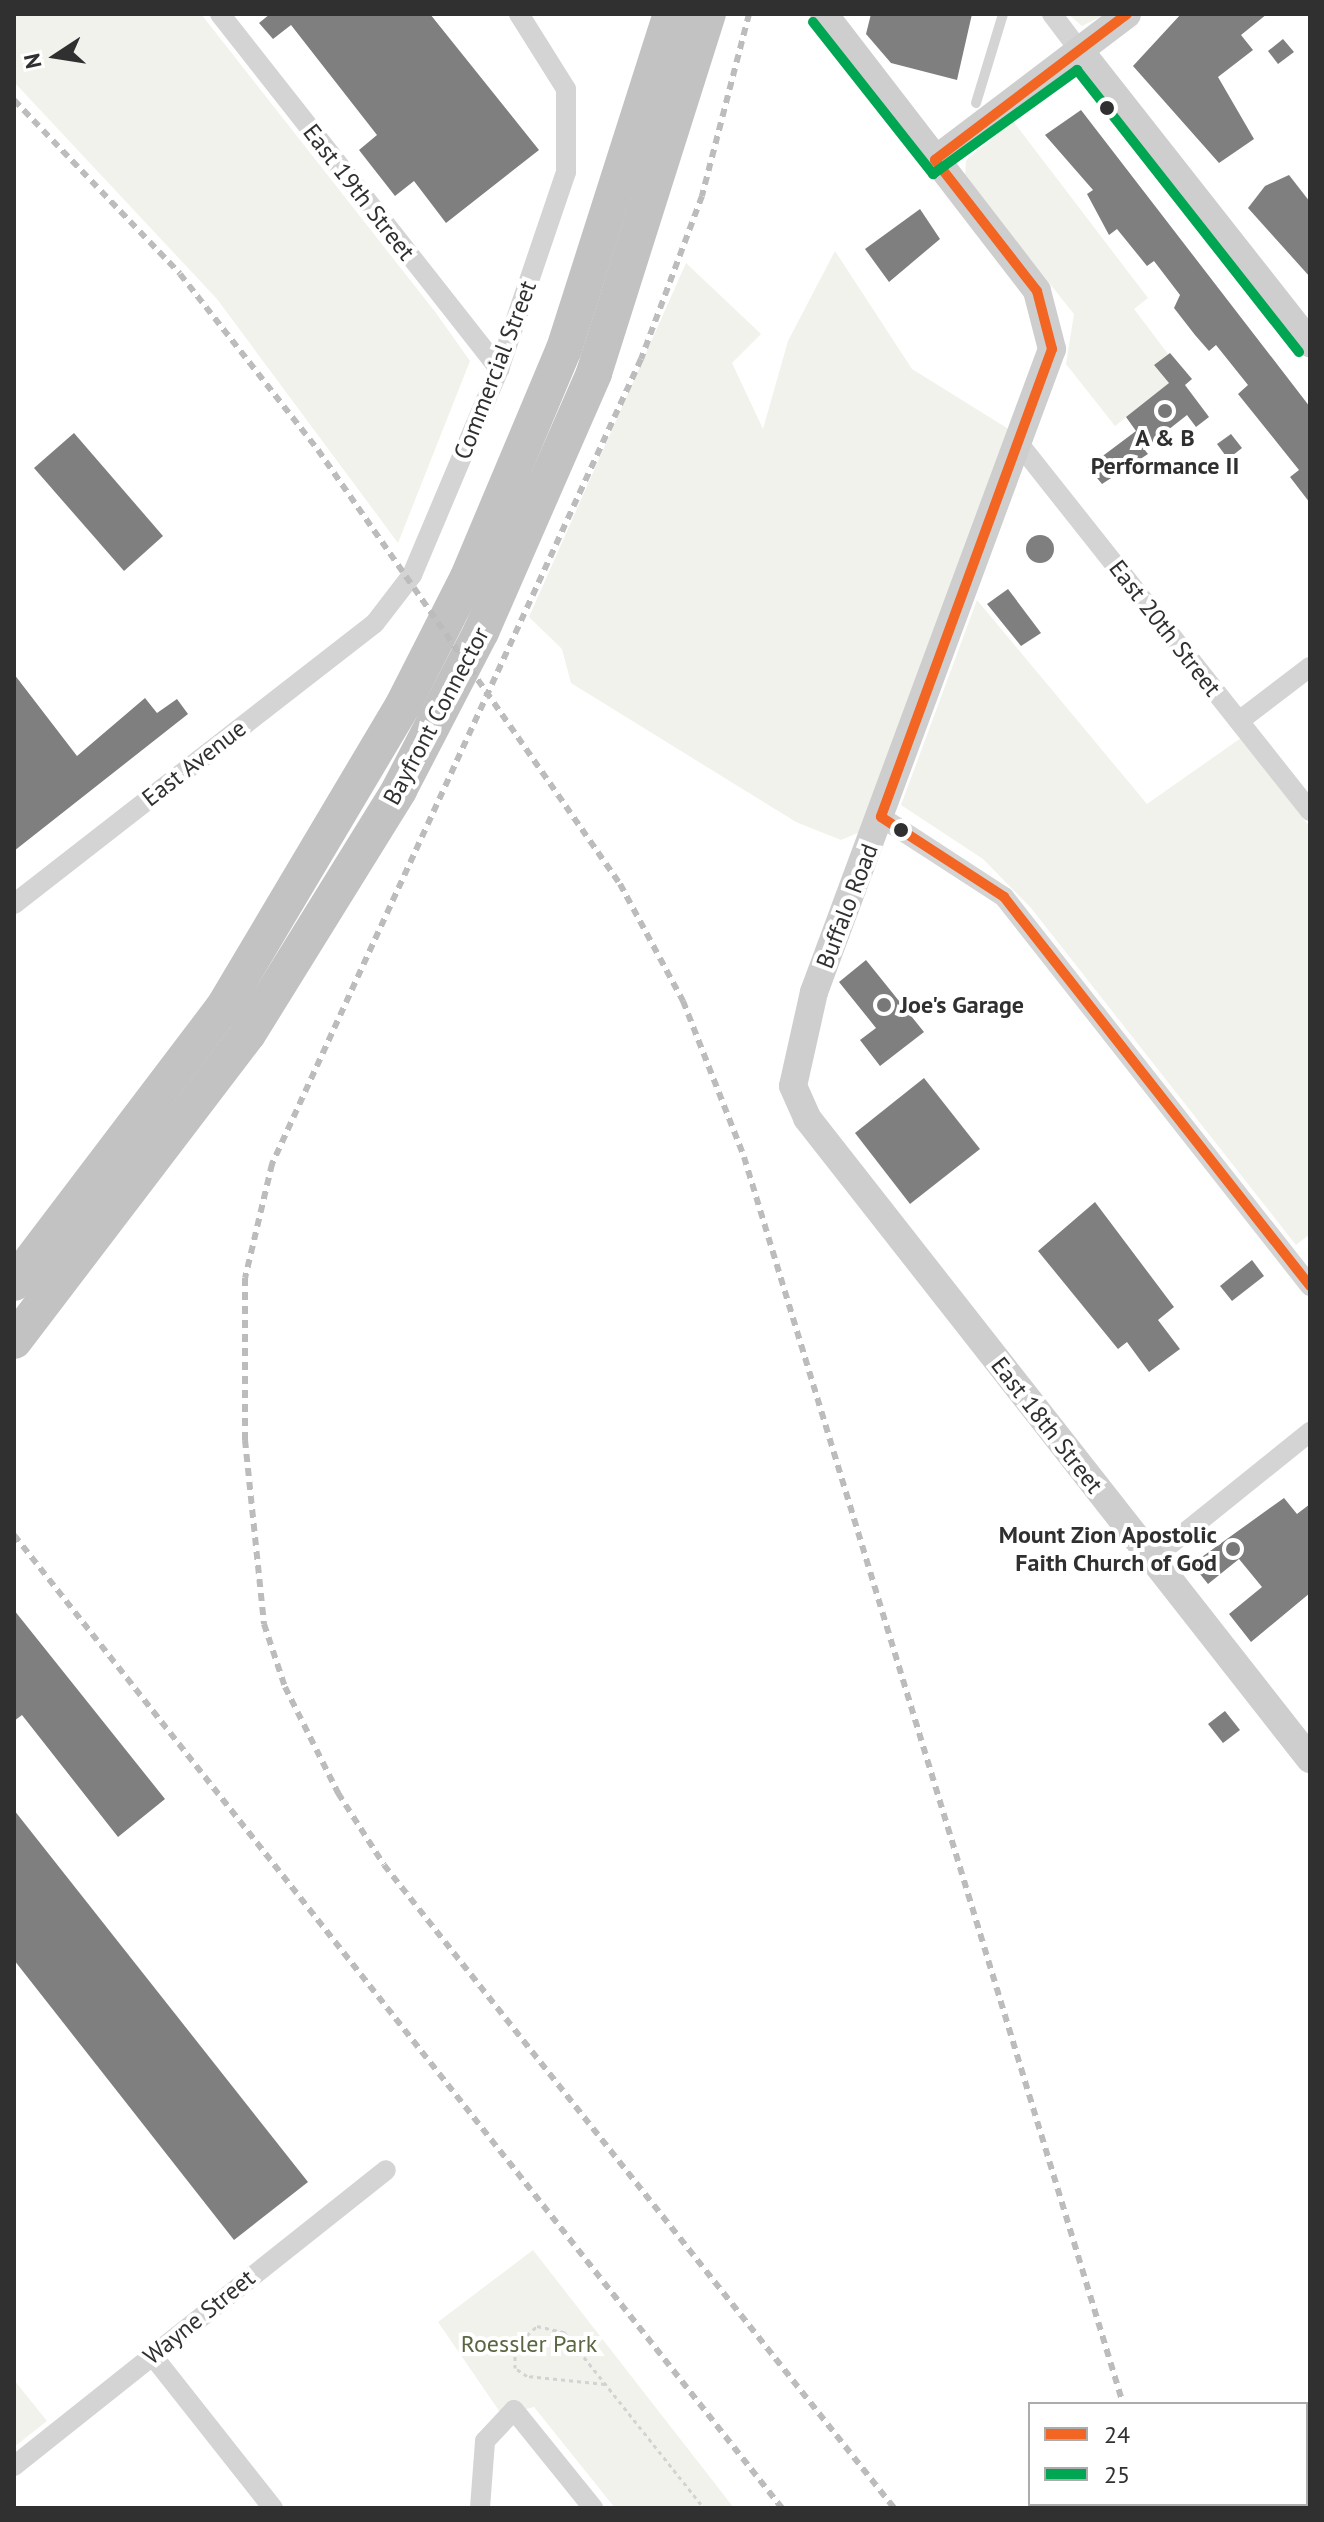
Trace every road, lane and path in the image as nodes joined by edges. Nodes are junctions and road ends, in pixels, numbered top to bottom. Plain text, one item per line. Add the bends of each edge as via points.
1 (220, 14) edge
2 (519, 14) edge
3 (671, 14) edge
4 (708, 14) edge
5 (824, 14) edge
6 (1003, 14) edge
7 (1052, 14) edge
8 (1127, 14) edge
9 (1080, 51) junction
10 (976, 103) dead end
11 (935, 160) junction
12 (1310, 343) edge
13 (499, 369) junction
14 (1020, 445) junction
15 (375, 623) joint
16 (1310, 667) edge
17 (1239, 721) junction
18 (1310, 811) edge
19 (881, 817) junction
20 (14, 904) edge
21 (793, 1086) joint
22 (14, 1283) edge
23 (1310, 1286) edge
24 (14, 1341) edge
25 (1310, 1432) edge
26 (1152, 1559) junction
27 (1310, 1759) edge
28 (386, 2170) dead end
29 (152, 2355) junction
30 (605, 2384) junction
31 (14, 2466) edge
32 (273, 2508) edge
33 (480, 2508) edge
34 (593, 2508) edge
35 (704, 2508) edge

1 - 13 street, East 19th Street
2 - 13 street, Commercial Street via 557,65 569,100 566,172
3 - 22 highway, Bayfront Connector via 601,249 468,577 299,890 118,1153
4 - 24 highway, Bayfront Connector via 594,373 481,632 328,911 146,1174
5 - 11 main road, Buffalo Road
6 - 10 lane
7 - 9 street
8 - 9 main road
9 - 11 main road
9 - 12 main road
11 - 14 main road, Buffalo Road via 1037,291 1049,318 1049,361
13 - 15 street, Commercial Street via 422,555
14 - 17 street, East 20th Street
14 - 19 main road, Buffalo Road
15 - 20 street, East Avenue
16 - 17 street
17 - 18 street, East 20th Street
19 - 21 main road, Buffalo Road via 814,992
19 - 23 street via 1004,897
21 - 26 main road, East 18th Street via 813,1125
25 - 26 street
26 - 27 main road, East 18th Street
28 - 29 street, Wayne Street
29 - 31 street, Wayne Street
29 - 32 street
30 - 30 path via 557,2327 537,2326 515,2346 515,2368 527,2376
30 - 35 path
33 - 34 street via 485,2441 514,2410

